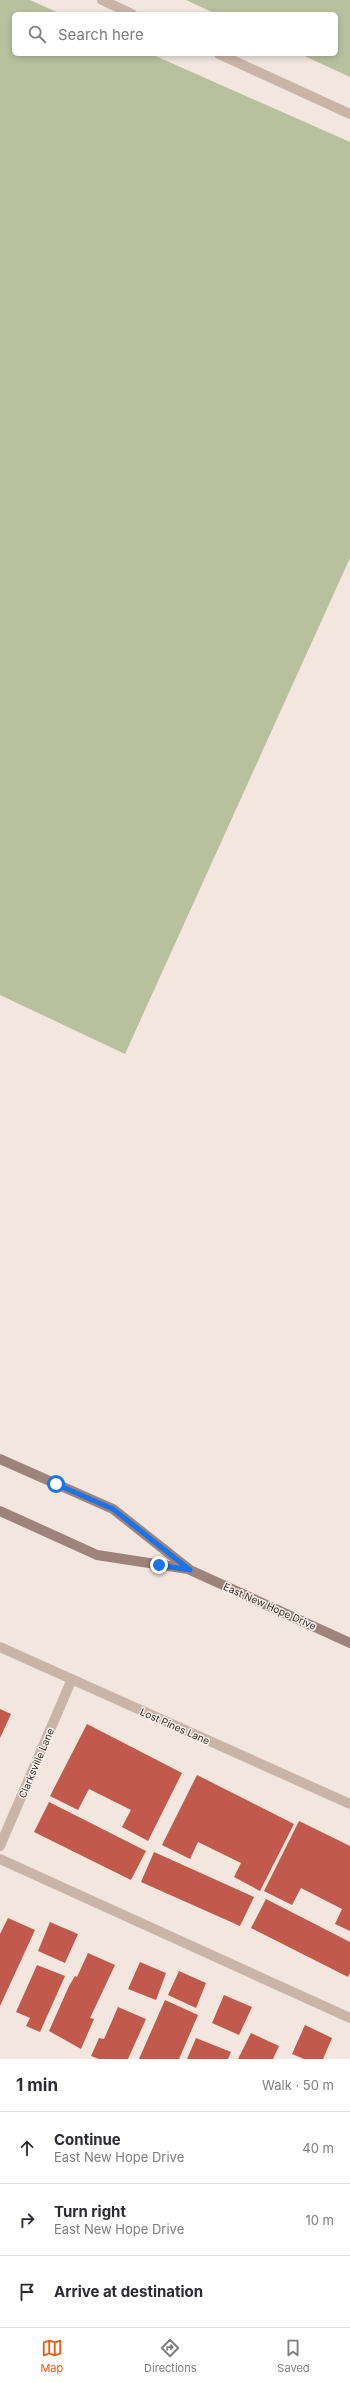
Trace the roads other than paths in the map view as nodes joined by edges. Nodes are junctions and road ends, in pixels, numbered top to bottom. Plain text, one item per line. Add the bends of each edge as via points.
1 (102, 0) edge
2 (128, 12) edge
3 (223, 56) edge
4 (350, 114) edge
5 (0, 1459) edge
6 (0, 1511) edge
7 (190, 1570) junction
8 (350, 1643) edge
9 (0, 1647) edge
10 (72, 1680) junction
11 (350, 1804) edge
12 (0, 1846) edge
13 (0, 1859) edge
14 (350, 2018) edge

1 - 2 street
3 - 4 street
5 - 7 main road, East New Hope Drive via 113,1509
6 - 7 main road, East New Hope Drive via 97,1555
7 - 8 main road, East New Hope Drive
9 - 10 street, Lost Pines Lane
10 - 11 street, Lost Pines Lane
10 - 12 street, Clarksville Lane
13 - 14 street

